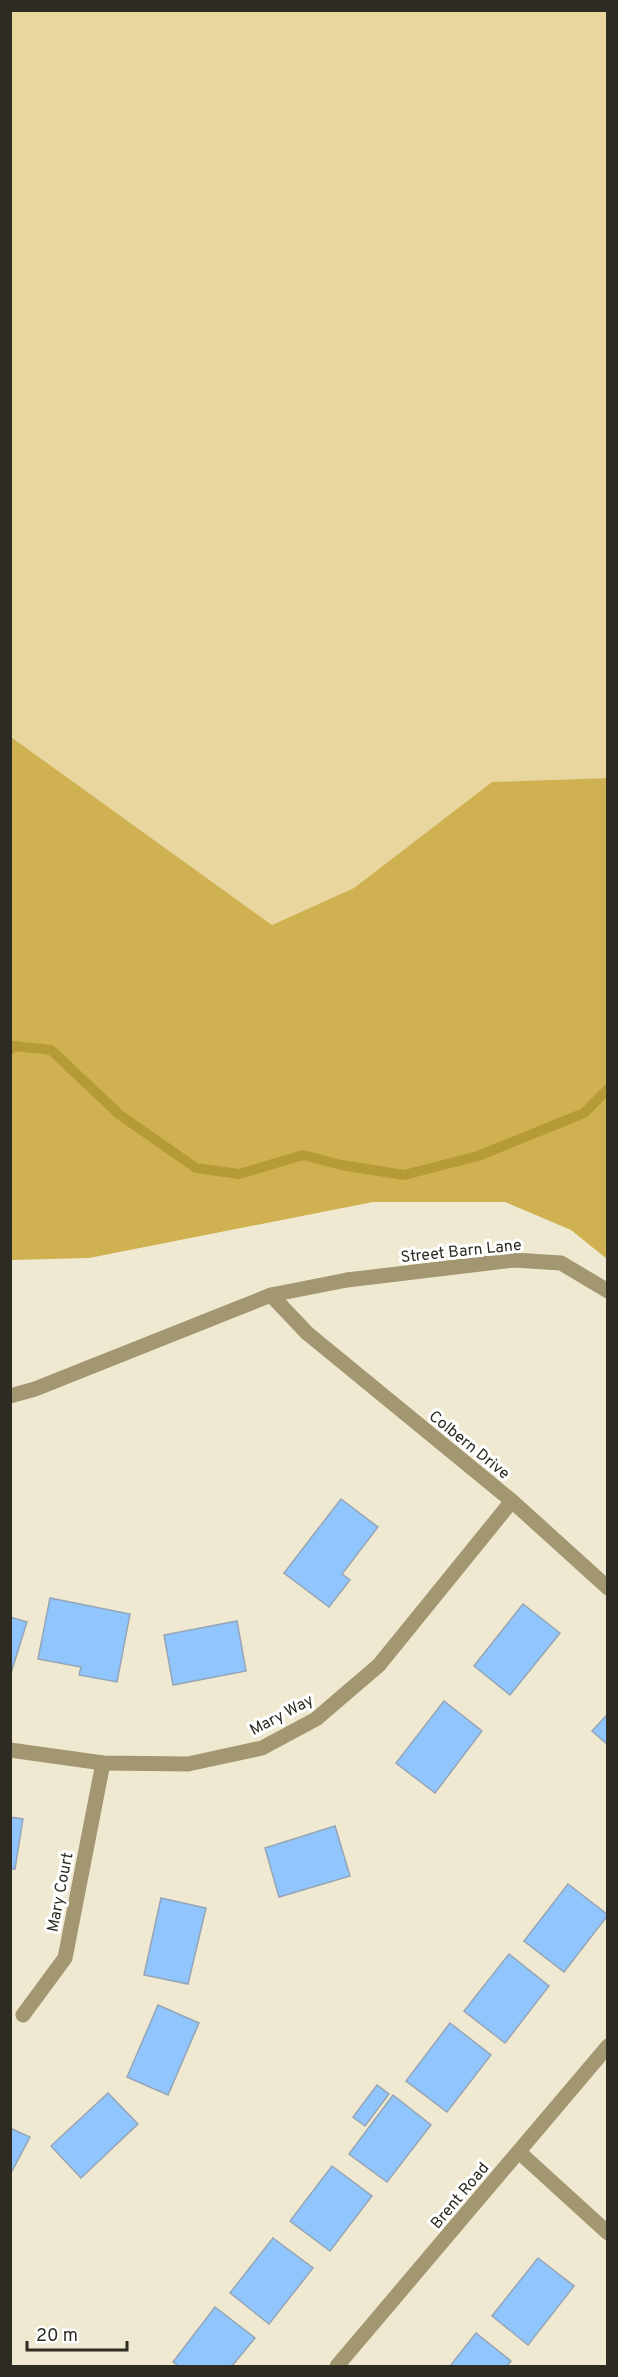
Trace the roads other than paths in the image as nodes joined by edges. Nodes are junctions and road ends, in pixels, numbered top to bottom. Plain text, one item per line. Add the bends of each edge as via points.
1 (608, 1291) edge
2 (271, 1295) junction
3 (10, 1396) edge
4 (512, 1501) junction
5 (608, 1588) edge
6 (10, 1750) edge
7 (103, 1763) junction
8 (22, 2015) dead end
9 (608, 2046) edge
10 (519, 2152) junction
11 (608, 2233) edge
12 (337, 2367) edge

1 - 2 street, Street Barn Lane via 561,1263 514,1260 347,1280
2 - 3 street, Street Barn Lane
2 - 4 street, Colbern Drive via 307,1333
4 - 5 street, Colbern Drive
4 - 7 street, Mary Way via 379,1665 316,1719 262,1748 188,1764
6 - 7 street, Mary Way
7 - 8 street, Mary Court via 65,1958
9 - 10 street, Brent Road
10 - 11 street
10 - 12 street, Brent Road

